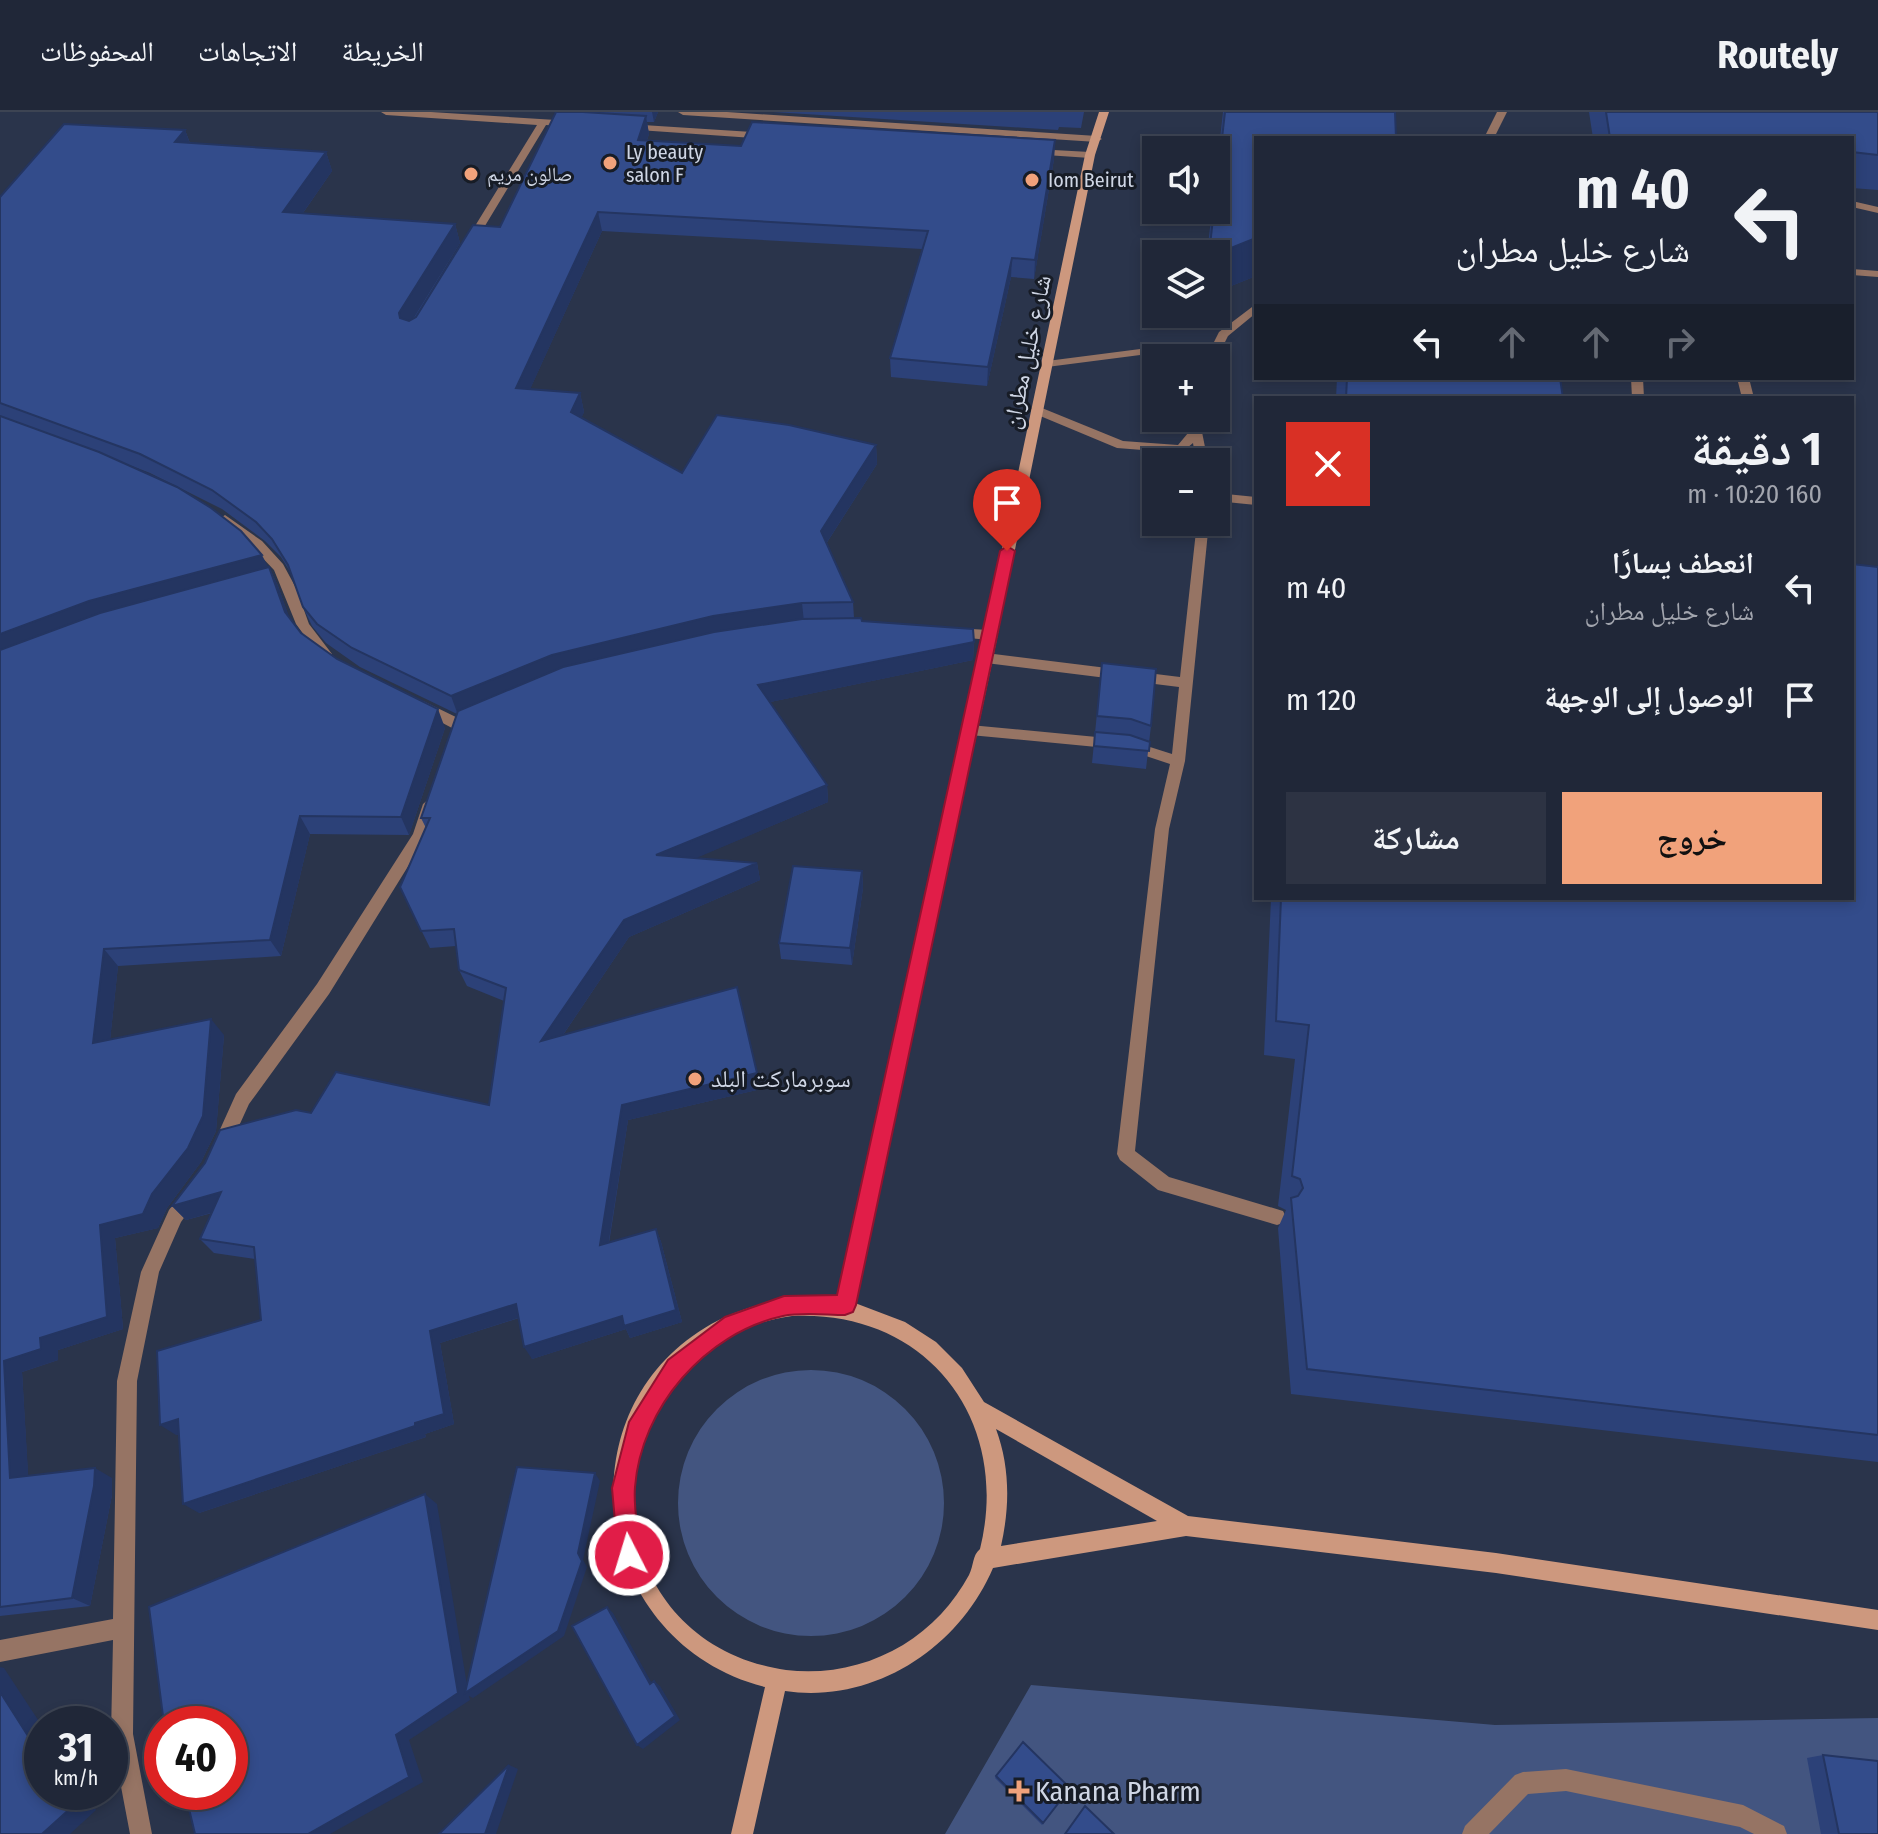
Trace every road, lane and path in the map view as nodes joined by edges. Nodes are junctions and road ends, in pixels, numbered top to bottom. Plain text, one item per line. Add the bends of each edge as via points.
1 (386, 112) edge
2 (683, 112) edge
3 (1104, 112) edge
4 (1502, 112) edge
5 (421, 113) edge
6 (543, 122) junction
7 (590, 125) edge
8 (621, 127) edge
9 (778, 136) edge
10 (1490, 136) edge
11 (1097, 139) junction
12 (1028, 151) edge
13 (1090, 155) junction
14 (1854, 204) edge
15 (1878, 210) edge
16 (463, 254) edge
17 (1854, 272) edge
18 (1878, 274) edge
19 (1254, 309) edge
20 (1218, 344) edge
21 (1142, 352) edge
22 (1047, 364) junction
23 (1037, 410) junction
24 (1193, 432) edge
25 (1230, 498) edge
26 (1254, 501) edge
27 (216, 512) edge
28 (1202, 536) edge
29 (284, 577) junction
30 (270, 581) edge
31 (929, 631) edge
32 (989, 635) junction
33 (986, 658) junction
34 (340, 663) edge
35 (1186, 683) junction
36 (405, 696) edge
37 (460, 726) edge
38 (970, 730) junction
39 (1178, 761) junction
40 (434, 793) edge
41 (217, 1156) edge
42 (201, 1182) edge
43 (1277, 1217) dead end
44 (845, 1305) junction
45 (983, 1411) junction
46 (1186, 1526) junction
47 (983, 1559) junction
48 (1878, 1620) edge
49 (122, 1628) junction
50 (0, 1651) edge
51 (776, 1684) junction
52 (141, 1834) edge
53 (742, 1834) edge
54 (1473, 1834) edge
55 (1776, 1834) edge

1 - 5 street
2 - 11 street
3 - 11 street, شارع خليل مطران
4 - 10 street
5 - 6 street
6 - 7 street
6 - 16 street
8 - 9 street
11 - 13 street, شارع خليل مطران
12 - 13 street
13 - 22 street, شارع خليل مطران
14 - 15 street
17 - 18 street
19 - 20 street
21 - 22 street
22 - 23 street, شارع خليل مطران
23 - 24 street via 1121,445 1181,449
23 - 32 street, شارع خليل مطران
25 - 26 street
27 - 29 street via 257,543
28 - 35 street
29 - 30 street
29 - 34 street via 310,639
31 - 32 street
32 - 33 street, شارع خليل مطران
33 - 35 street
33 - 38 street, شارع خليل مطران
35 - 39 street
36 - 37 street
38 - 39 street via 1128,745
38 - 44 street, شارع خليل مطران
39 - 43 street via 1162,829 1126,1154 1164,1184
40 - 41 street via 420,835 323,989 242,1099
42 - 49 street via 175,1216 150,1272 127,1381
44 - 45 street via 902,1323 914,1332 950,1360
44 - 51 street via 784,1306 725,1328 675,1368 640,1422 623,1488 629,1555 660,1616 711,1662
45 - 46 street
45 - 47 street via 996,1458 997,1509
46 - 47 street
46 - 48 street via 1496,1563
47 - 51 street via 958,1604 923,1642 878,1670 828,1683
49 - 50 street
49 - 52 street via 122,1734
51 - 53 street
54 - 55 street via 1523,1783 1566,1780 1743,1816

